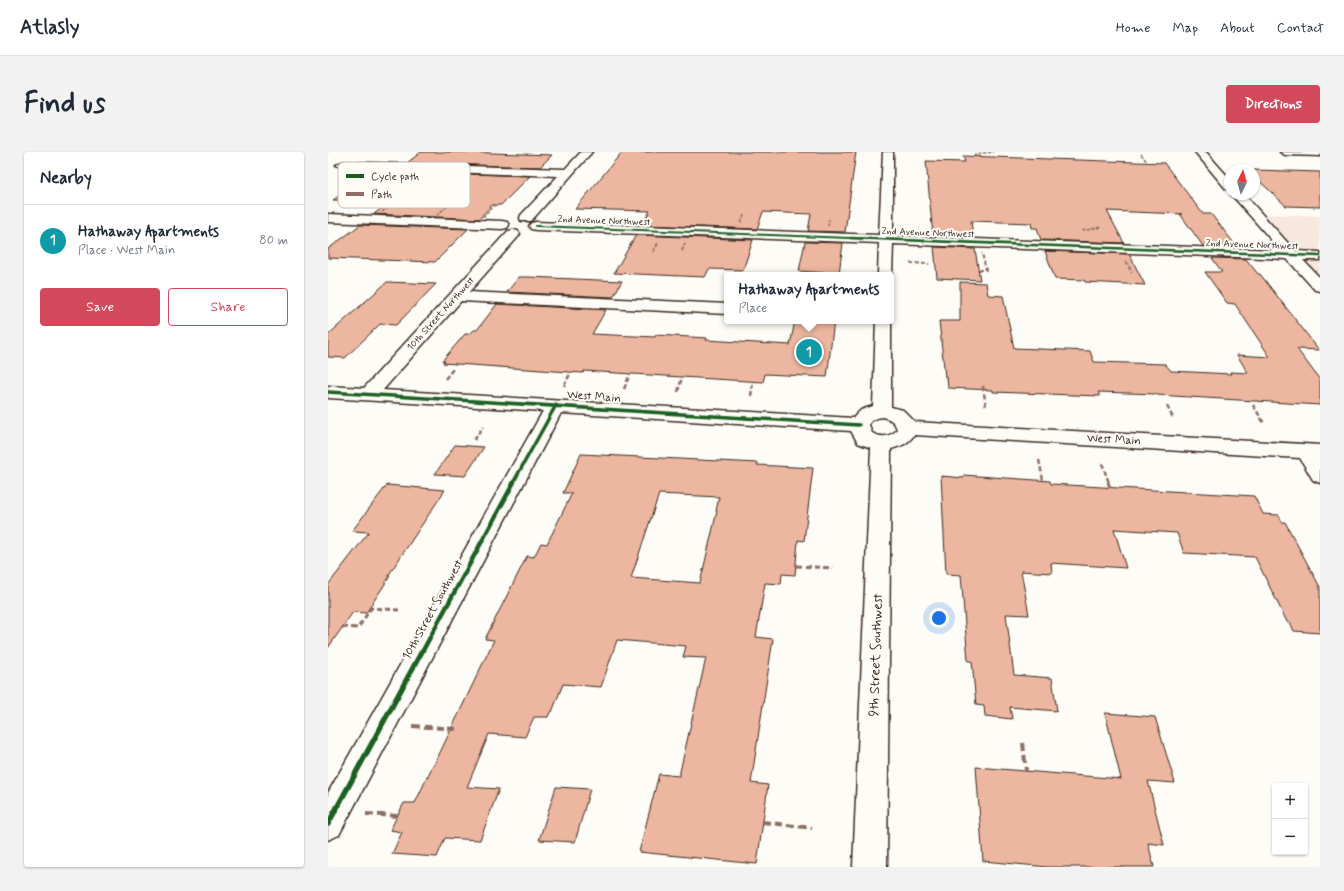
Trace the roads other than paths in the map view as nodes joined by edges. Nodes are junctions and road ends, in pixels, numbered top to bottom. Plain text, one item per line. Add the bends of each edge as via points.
1 (587, 152) edge
2 (888, 152) edge
3 (1200, 152) edge
4 (1285, 152) edge
5 (1320, 153) edge
6 (356, 156) dead end
7 (347, 162) edge
8 (338, 167) edge
9 (470, 170) edge
10 (332, 171) dead end
11 (568, 173) junction
12 (1224, 179) edge
13 (1242, 200) edge
14 (328, 218) edge
15 (531, 222) junction
16 (508, 229) junction
17 (886, 239) junction
18 (1291, 254) junction
19 (1320, 256) edge
20 (885, 272) edge
21 (1320, 287) edge
22 (458, 296) junction
23 (724, 309) edge
24 (884, 324) edge
25 (328, 392) edge
26 (369, 394) junction
27 (556, 405) junction
28 (882, 411) junction
29 (859, 425) junction
30 (907, 428) junction
31 (881, 443) junction
32 (1313, 452) edge
33 (1320, 475) edge
34 (328, 824) edge
35 (870, 867) edge

1 - 11 street
2 - 17 street
3 - 12 street
4 - 5 street
6 - 7 street
8 - 10 street
9 - 11 street
11 - 15 street
13 - 18 street
14 - 16 street
15 - 16 street via 526,232
15 - 17 street, 2nd Avenue Northwest
16 - 22 street, 10th Street Northwest
17 - 18 street, 2nd Avenue Northwest
17 - 20 street
18 - 19 street, 2nd Avenue Northwest
18 - 21 street
22 - 23 street
22 - 26 street, 10th Street Northwest
24 - 28 street
25 - 26 street, West Main
26 - 27 street, West Main
27 - 29 street, West Main
27 - 34 street, 10th Street Southwest
28 - 29 street via 866,415
28 - 30 street via 900,416
29 - 31 street via 864,437
30 - 31 street via 900,440
30 - 32 street, West Main
31 - 35 street, 9th Street Southwest
32 - 33 street

